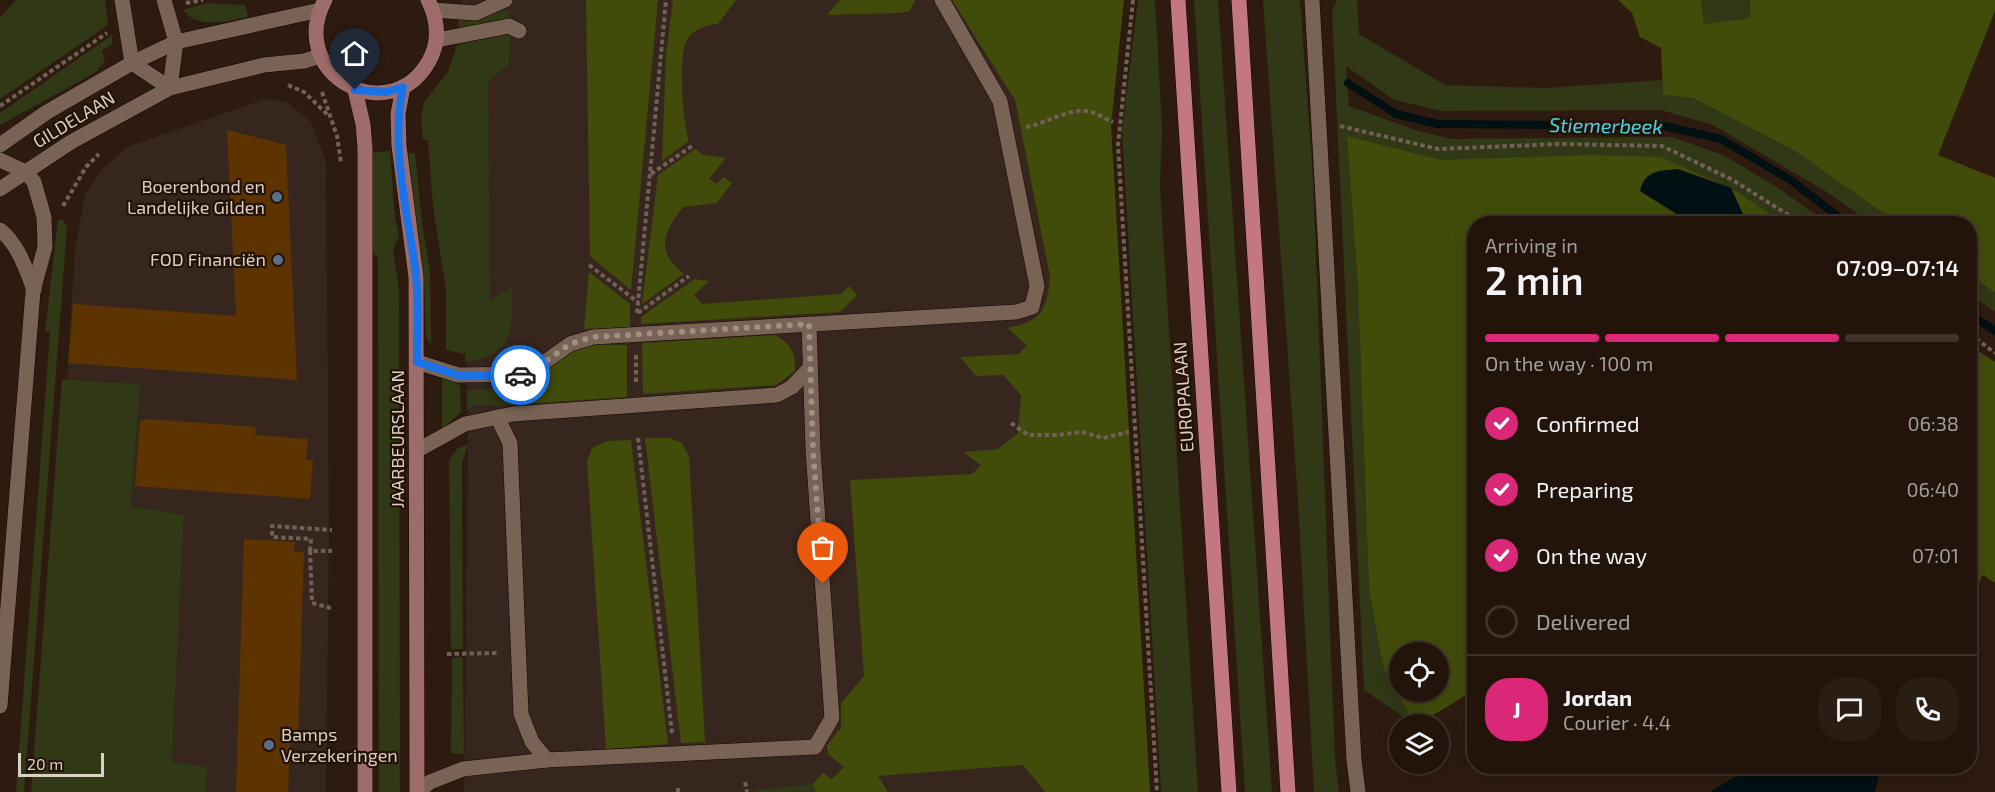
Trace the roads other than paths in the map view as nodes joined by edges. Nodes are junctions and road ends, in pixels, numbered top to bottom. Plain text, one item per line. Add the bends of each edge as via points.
1 (122, 0) edge
2 (164, 0) edge
3 (505, 0) edge
4 (942, 0) edge
5 (1178, 0) edge
6 (1239, 0) edge
7 (1312, 0) edge
8 (322, 5) edge
9 (430, 5) edge
10 (519, 31) dead end
11 (437, 40) junction
12 (176, 42) junction
13 (320, 56) junction
14 (132, 63) junction
15 (403, 87) junction
16 (170, 88) junction
17 (355, 90) junction
18 (0, 145) edge
19 (0, 160) edge
20 (26, 172) junction
21 (0, 189) edge
22 (0, 230) edge
23 (34, 290) junction
24 (809, 324) junction
25 (417, 362) junction
26 (810, 368) junction
27 (497, 417) junction
28 (418, 450) junction
29 (0, 706) edge
30 (547, 760) junction
31 (365, 792) edge
32 (418, 792) edge
33 (1228, 792) edge
34 (1288, 792) edge
35 (1358, 792) edge

1 - 14 street
2 - 12 street
3 - 9 street via 476,12
4 - 24 street via 1000,101 1037,286 1032,307 1016,312
5 - 33 main road, EUROPALAAN
6 - 34 main road
7 - 35 street
8 - 12 street, GILDELAAN
8 - 13 main road via 315,25
9 - 11 main road
10 - 11 street via 509,26
11 - 15 main road via 425,68
12 - 14 street, GILDELAAN
12 - 16 street
13 - 16 street, GILDELAAN
13 - 17 main road via 340,82
14 - 16 street
14 - 18 street, GILDELAAN via 47,112
15 - 17 main road via 387,92
15 - 25 main road, JAARBEURSLAAN via 398,114 399,146 416,277
16 - 20 street, GILDELAAN via 71,142
17 - 31 main road, JAARBEURSLAAN via 365,148
19 - 20 street
20 - 21 street, GILDELAAN
20 - 23 street via 34,182 44,217 45,247
22 - 23 street via 22,260
23 - 29 street
24 - 25 street via 593,337 570,344 528,374 458,375
24 - 26 street
25 - 28 main road, JAARBEURSLAAN
26 - 27 street via 792,387 777,395
26 - 30 street via 832,718 815,747
27 - 28 street via 465,424
27 - 30 street via 510,443 521,714 532,742
28 - 32 main road, JAARBEURSLAAN
30 - 32 street via 458,770

